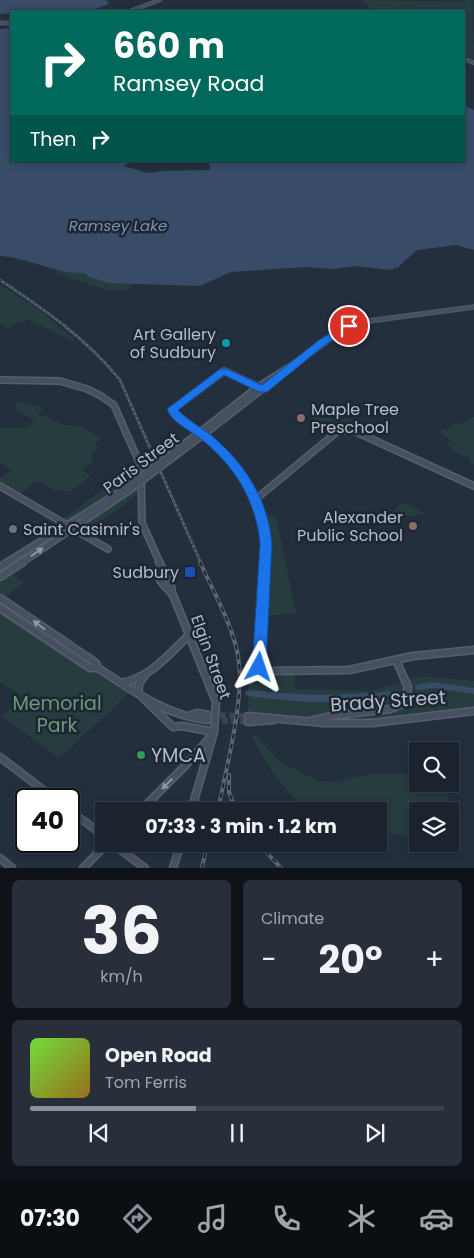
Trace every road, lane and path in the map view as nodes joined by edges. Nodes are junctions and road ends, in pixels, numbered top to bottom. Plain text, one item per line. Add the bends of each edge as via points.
1 (160, 0) edge
2 (133, 10) edge
3 (474, 307) edge
4 (468, 308) junction
5 (474, 311) edge
6 (0, 380) edge
7 (260, 388) junction
8 (0, 486) edge
9 (474, 486) edge
10 (125, 491) junction
11 (256, 499) junction
12 (67, 524) junction
13 (74, 528) junction
14 (108, 549) dead end
15 (0, 567) edge
16 (162, 568) junction
17 (0, 577) edge
18 (173, 595) junction
19 (0, 598) edge
20 (0, 608) edge
21 (189, 635) junction
22 (474, 650) edge
23 (396, 660) junction
24 (98, 668) junction
25 (145, 674) junction
26 (120, 683) junction
27 (140, 696) junction
28 (474, 712) edge
29 (365, 713) junction
30 (208, 717) tunnel mouth
31 (248, 719) tunnel mouth
32 (306, 722) junction
33 (350, 723) junction
34 (214, 732) junction
35 (193, 757) junction
36 (208, 757) junction
37 (0, 758) edge
38 (40, 788) edge
39 (149, 802) edge
40 (194, 802) edge
41 (80, 818) edge
42 (95, 829) edge
43 (99, 852) edge
44 (124, 852) edge
45 (179, 852) edge
46 (0, 858) edge
47 (12, 868) edge
48 (83, 868) edge
49 (145, 868) edge
50 (174, 868) edge

1 - 2 street
3 - 4 street, Paris Street
4 - 5 street
4 - 7 street, Paris Street via 361,322 336,333
6 - 16 street via 80,384 114,405 139,462 142,523
7 - 10 street, Paris Street, bridge
7 - 11 street via 224,371 172,410 233,463
8 - 12 street
9 - 11 street via 354,431 345,430 338,431
10 - 12 street, Paris Street
10 - 13 street, Paris Street
11 - 23 street via 266,544 258,664 263,670 349,670
12 - 13 street
12 - 15 street, Paris Street
13 - 14 street
17 -> 13 street, Paris Street
16 - 18 street via 169,578
16 - 18 street, Elgin Street via 160,580
18 - 21 street, Elgin Street
24 -> 19 street via 96,663
20 - 24 street via 90,668
21 - 25 street
21 - 34 street, Elgin Street via 216,702
22 - 23 street
23 - 29 street via 407,682 406,697 396,707
24 - 26 street
25 - 26 street via 133,682
25 - 27 street via 139,684
26 - 27 street
27 - 30 street via 197,719
27 - 34 street via 173,727
28 - 33 street, Brady Street
29 - 32 street
29 - 33 street via 356,715
31 - 32 street, Brady Street
32 - 33 street, Brady Street
34 - 35 street
34 - 36 street, Elgin Street
35 - 36 street
35 -> 39 street
36 - 40 street, Elgin Street
37 - 38 street
41 - 42 street
43 - 48 street
44 - 49 street
45 - 50 street
46 - 47 street

